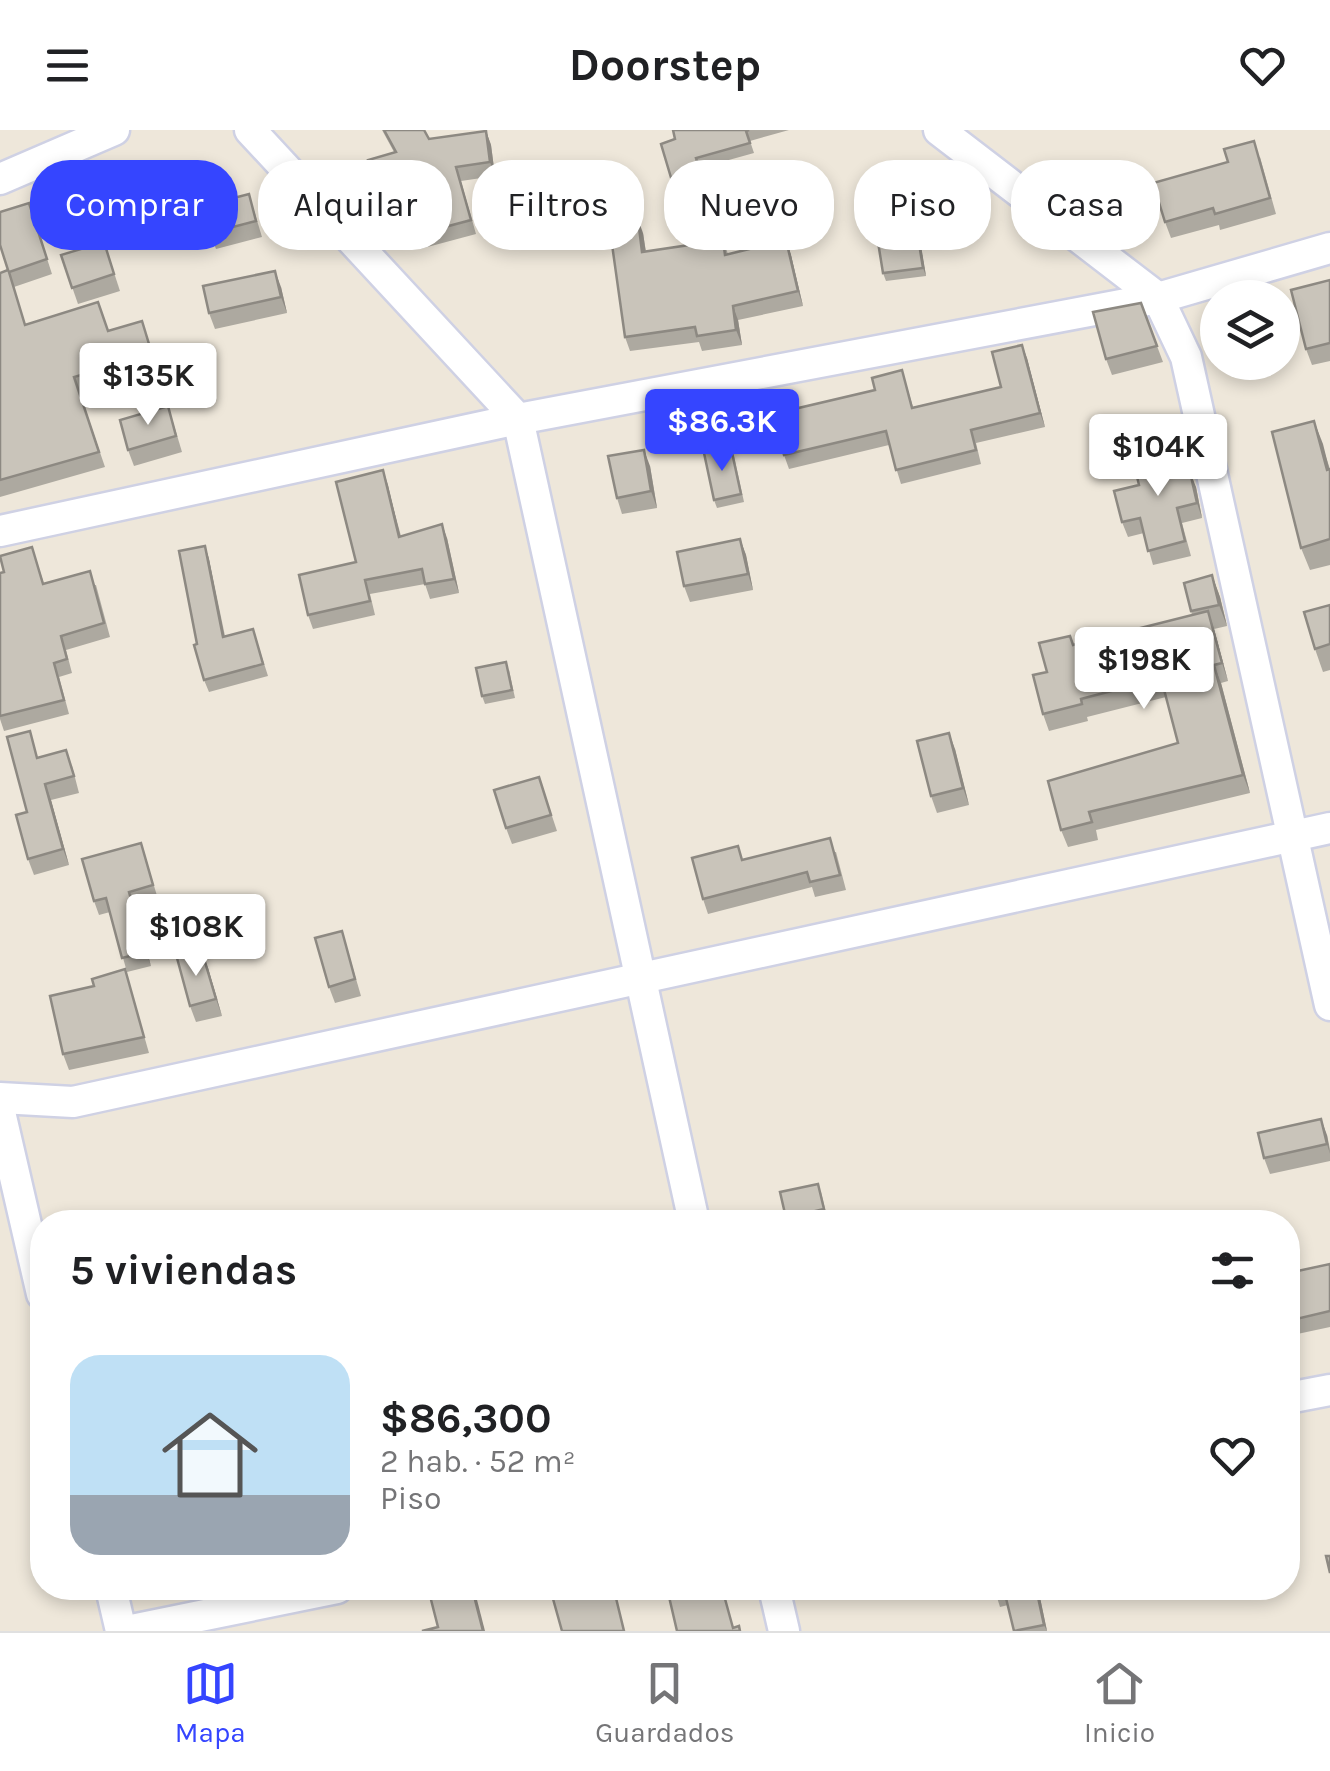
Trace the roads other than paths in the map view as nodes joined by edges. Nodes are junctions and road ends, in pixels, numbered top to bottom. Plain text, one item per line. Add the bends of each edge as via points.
1 (114, 130) edge
2 (250, 130) edge
3 (939, 130) edge
4 (0, 179) edge
5 (1330, 248) edge
6 (1158, 298) junction
7 (518, 419) junction
8 (0, 531) edge
9 (1330, 828) edge
10 (1292, 836) junction
11 (640, 978) junction
12 (1330, 1005) edge
13 (0, 1098) edge
14 (0, 1112) edge
15 (691, 1210) edge
16 (30, 1242) edge
17 (1330, 1390) edge
18 (1300, 1396) edge
19 (115, 1600) edge
20 (278, 1600) edge
21 (777, 1600) edge
22 (124, 1631) edge
23 (784, 1631) edge

1 - 4 street
2 - 7 street
3 - 6 street
5 - 6 street
6 - 7 street
6 - 10 street via 1186,357
7 - 8 street
7 - 11 street
9 - 10 street
10 - 11 street
10 - 12 street
11 - 13 street via 73,1102
11 - 15 street
14 - 16 street
17 - 18 street
19 - 22 street
20 - 22 street
21 - 23 street

